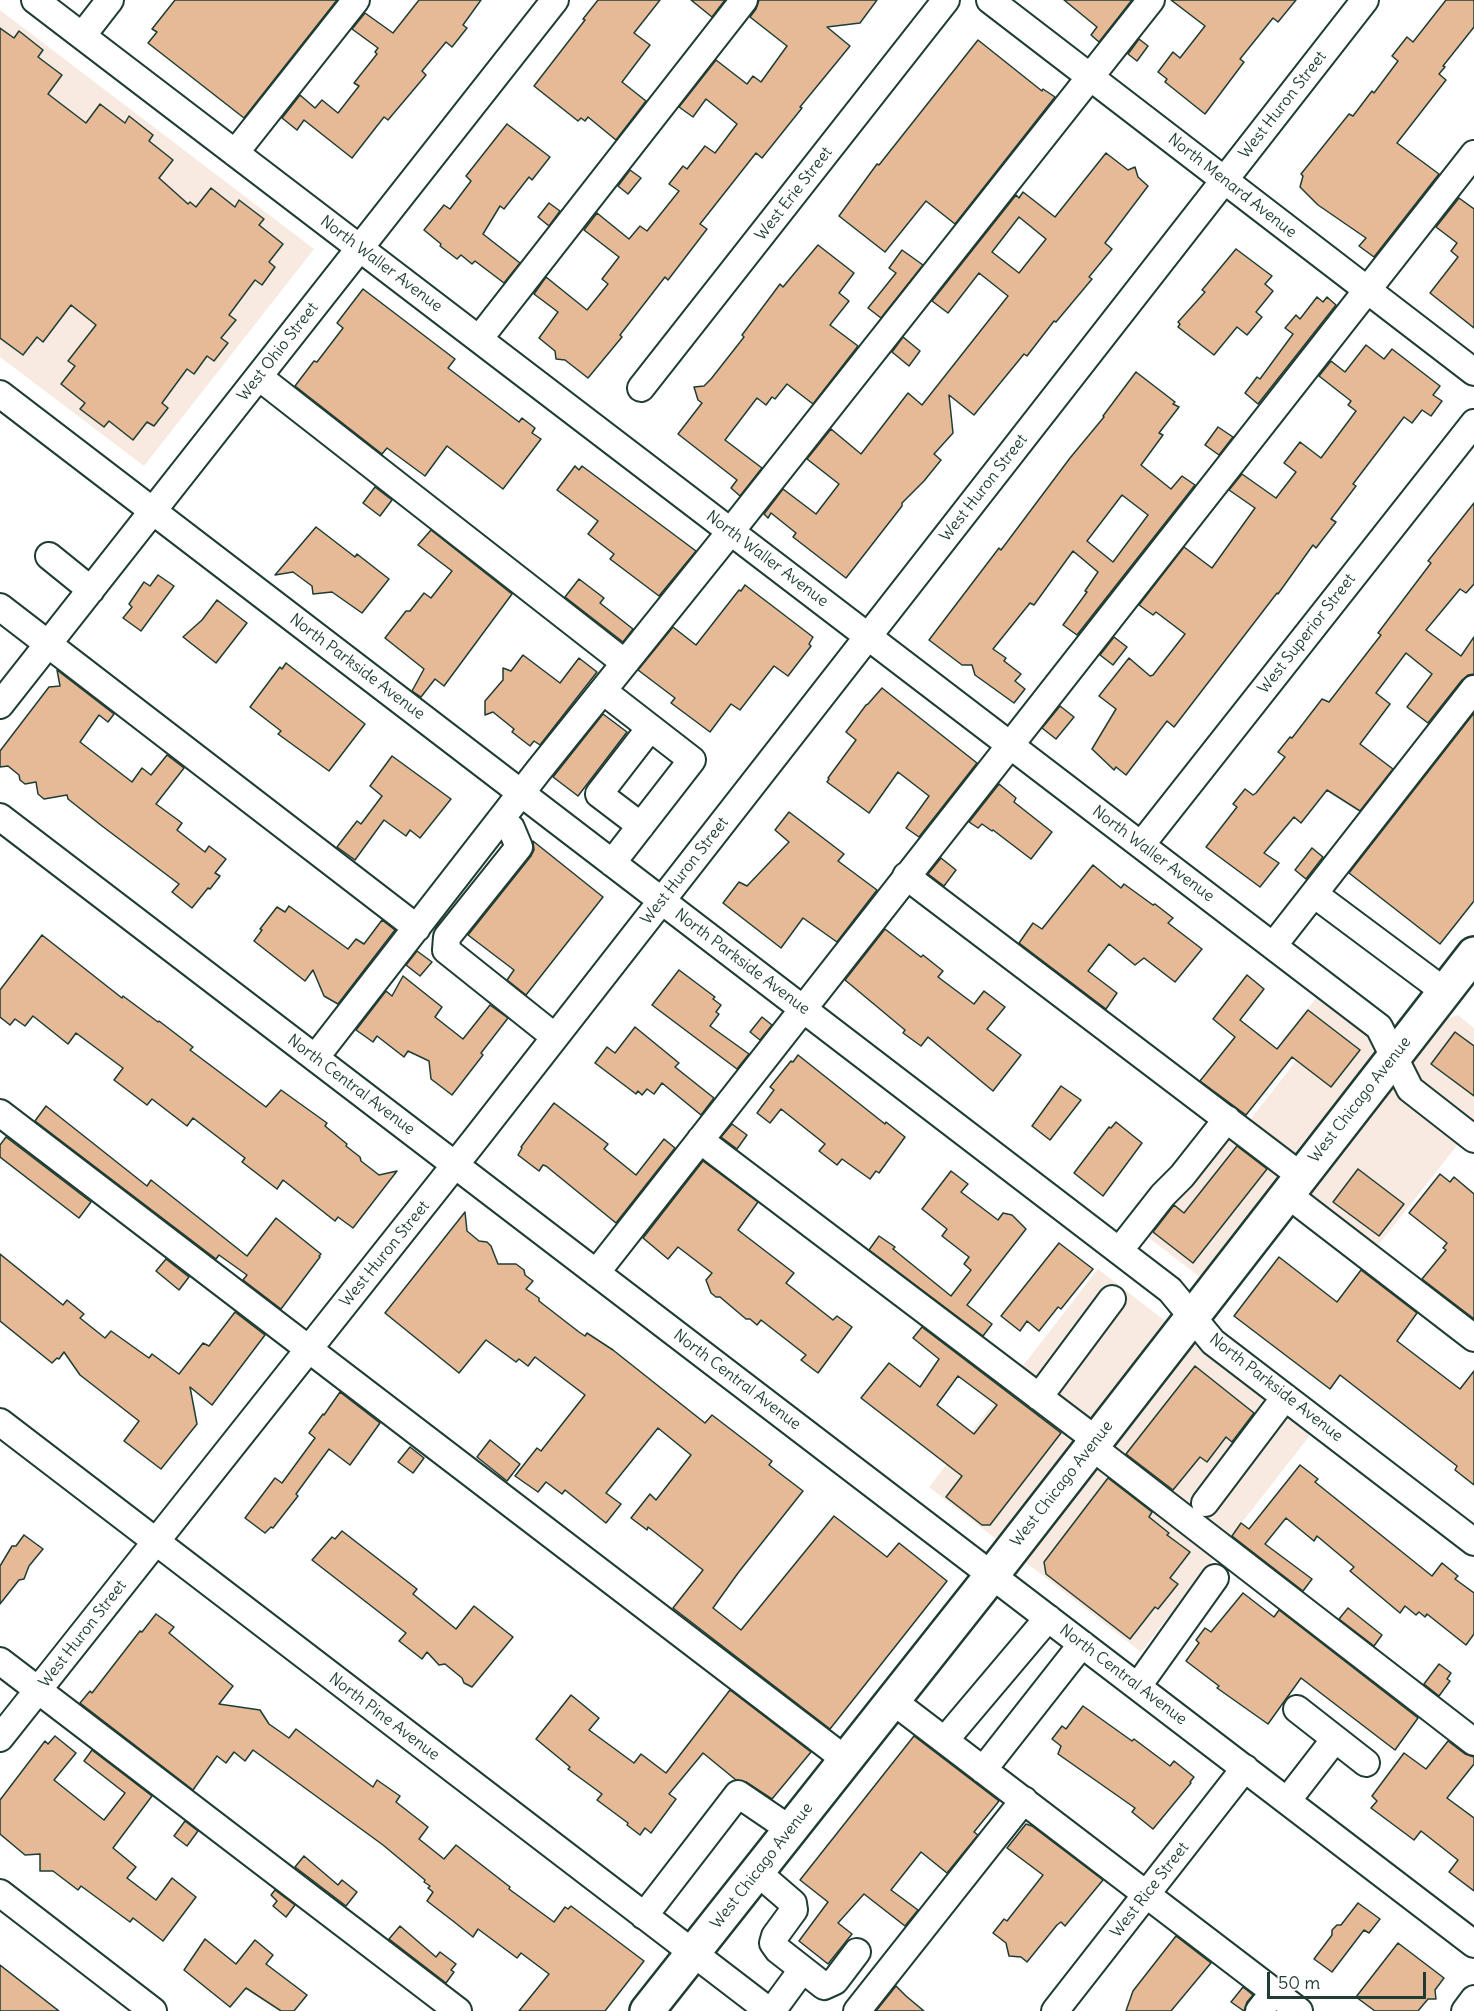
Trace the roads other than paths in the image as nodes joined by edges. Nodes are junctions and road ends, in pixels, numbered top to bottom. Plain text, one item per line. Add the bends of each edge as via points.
1 (35, 0) edge
2 (110, 0) edge
3 (356, 0) edge
4 (555, 0) edge
5 (744, 0) edge
6 (946, 0) edge
7 (990, 0) edge
8 (1151, 0) edge
9 (1365, 0) edge
10 (82, 36) junction
11 (1090, 78) junction
12 (235, 153) junction
13 (1474, 154) edge
14 (1224, 180) junction
15 (360, 248) junction
16 (1367, 290) junction
17 (479, 339) junction
18 (1474, 372) edge
19 (259, 377) junction
20 (641, 388) dead end
21 (0, 394) edge
22 (1474, 423) edge
23 (153, 511) junction
24 (731, 531) junction
25 (48, 556) dead end
26 (91, 590) junction
27 (0, 606) edge
28 (868, 636) junction
29 (48, 644) junction
30 (625, 663) junction
31 (1474, 689) edge
32 (603, 691) junction
33 (0, 705) edge
34 (650, 728) junction
35 (1010, 745) junction
36 (521, 793) junction
37 (0, 817) edge
38 (500, 820) junction
39 (641, 826) junction
40 (1141, 845) junction
41 (612, 863) junction
42 (906, 876) junction
43 (1314, 894) junction
44 (662, 901) junction
45 (417, 928) junction
46 (1273, 946) junction
47 (1474, 954) edge
48 (1444, 991) junction
49 (803, 1009) junction
50 (555, 1037) junction
51 (1394, 1057) junction
52 (315, 1058) junction
53 (0, 1113) edge
54 (1227, 1119) junction
55 (1474, 1138) edge
56 (700, 1140) junction
57 (455, 1165) junction
58 (1294, 1185) junction
59 (1119, 1251) junction
60 (596, 1273) junction
61 (1112, 1299) dead end
62 (1192, 1316) junction
63 (1474, 1338) edge
64 (308, 1350) junction
65 (1039, 1397) junction
66 (1285, 1397) junction
67 (0, 1422) edge
68 (1093, 1443) junction
69 (1205, 1503) dead end
70 (1474, 1542) edge
71 (156, 1543) junction
72 (992, 1575) junction
73 (1215, 1578) dead end
74 (1048, 1618) junction
75 (1082, 1644) junction
76 (0, 1661) edge
77 (1138, 1686) junction
78 (38, 1690) junction
79 (893, 1701) junction
80 (1297, 1709) dead end
81 (0, 1738) edge
82 (1335, 1739) junction
83 (945, 1740) junction
84 (1474, 1742) edge
85 (846, 1760) junction
86 (1366, 1763) dead end
87 (1245, 1768) junction
88 (983, 1770) junction
89 (1024, 1800) junction
90 (1287, 1801) junction
91 (791, 1830) junction
92 (757, 1872) junction
93 (0, 1893) edge
94 (1147, 1894) junction
95 (644, 1916) junction
96 (1474, 1944) edge
97 (857, 1952) dead end
98 (693, 1953) junction
99 (802, 1970) junction
100 (1474, 2000) edge
101 (1266, 2001) edge
102 (654, 2009) edge
103 (153, 2011) edge
104 (458, 2011) edge
105 (770, 2011) edge
106 (857, 2011) edge
107 (1054, 2011) edge
108 (1299, 2011) edge
109 (1465, 2011) edge

1 - 10 street, North Waller Avenue
2 - 10 street
3 - 12 street
4 - 15 street, West Ohio Street
5 - 17 street
6 - 20 street, West Erie Street
7 - 11 street, North Menard Avenue
8 - 11 street
9 - 14 street, West Huron Street
10 - 12 street, North Waller Avenue
11 - 14 street, North Menard Avenue
11 - 24 street
12 - 15 street, North Waller Avenue
13 - 16 street
14 - 16 street, North Menard Avenue
14 - 28 street, West Huron Street
15 - 17 street, North Waller Avenue
15 - 19 street, West Ohio Street
16 - 18 street, North Menard Avenue
16 - 35 street
17 - 24 street, North Waller Avenue
19 - 23 street, West Ohio Street
19 - 30 street
21 - 23 street, North Parkside Avenue
22 - 40 street, West Superior Street
23 - 26 street, West Ohio Street
23 - 36 street, North Parkside Avenue
24 - 28 street, North Waller Avenue
24 - 30 street
25 - 26 street
26 - 29 street, West Ohio Street
27 - 29 street
28 - 35 street, North Waller Avenue
28 - 44 street, West Huron Street
29 - 33 street, West Ohio Street
29 - 45 street
30 - 32 street
31 - 43 street
32 - 34 street
32 - 36 street
34 - 39 street via 692,760
34 - 39 street via 599,794
35 - 40 street, North Waller Avenue
35 - 42 street
36 - 38 street
36 - 41 street, North Parkside Avenue
37 - 52 street, North Central Avenue
38 - 45 street
38 - 50 street via 511,828 519,847 447,937 446,950
39 - 41 street
40 - 46 street, North Waller Avenue
41 - 44 street, North Parkside Avenue
42 - 49 street
42 - 54 street
43 - 46 street
43 - 48 street
44 - 49 street, North Parkside Avenue
44 - 50 street, West Huron Street
45 - 52 street
46 - 51 street, North Waller Avenue via 1379,1027
47 - 48 main road, West Chicago Avenue
48 - 51 main road, West Chicago Avenue
49 - 56 street
49 - 59 street, North Parkside Avenue
50 - 57 street, West Huron Street
51 - 55 street, North Waller Avenue via 1410,1089
51 - 58 main road, West Chicago Avenue
52 - 57 street, North Central Avenue
53 - 64 street
54 - 58 street
54 - 59 street
56 - 60 street
56 - 65 street
57 - 60 street, North Central Avenue
57 - 64 street, West Huron Street
58 - 62 main road, West Chicago Avenue
58 - 63 street
59 - 62 street, North Parkside Avenue via 1170,1290
60 - 72 street, North Central Avenue
61 - 65 street
62 - 66 street, North Parkside Avenue via 1213,1342
62 - 68 main road, West Chicago Avenue
64 - 71 street, West Huron Street
64 - 85 street
65 - 68 street
66 - 69 street
66 - 70 street, North Parkside Avenue
67 - 71 street, North Pine Avenue
68 - 72 main road, West Chicago Avenue
68 - 84 street
71 - 78 street, West Huron Street
71 - 95 street, North Pine Avenue
72 - 74 street, North Central Avenue
72 - 79 main road, West Chicago Avenue
73 - 77 street
74 - 75 street, North Central Avenue
74 - 83 street
75 - 77 street, North Central Avenue
75 - 88 street
76 - 78 street
77 - 87 street, North Central Avenue
78 - 81 street, West Huron Street
78 - 104 street
79 - 83 street
79 - 85 main road, West Chicago Avenue
80 - 82 street
82 - 86 street
82 - 90 street
83 - 88 street
85 - 91 main road, West Chicago Avenue
87 - 90 street, North Central Avenue
87 - 94 street, West Rice Street
88 - 89 street
89 - 94 street
89 - 106 street
90 - 96 street, North Central Avenue
91 - 92 main road, West Chicago Avenue
91 - 95 street via 738,1794
92 - 98 main road, West Chicago Avenue
92 - 99 street via 793,1903 794,1910 773,1943
93 - 103 street
94 - 101 street
94 - 107 street, West Rice Street
95 - 98 street, North Pine Avenue
97 - 99 street via 830,1985 824,1986
98 - 102 main road, West Chicago Avenue
98 - 105 street, North Pine Avenue
99 - 105 street
100 - 109 street
101 - 108 street

